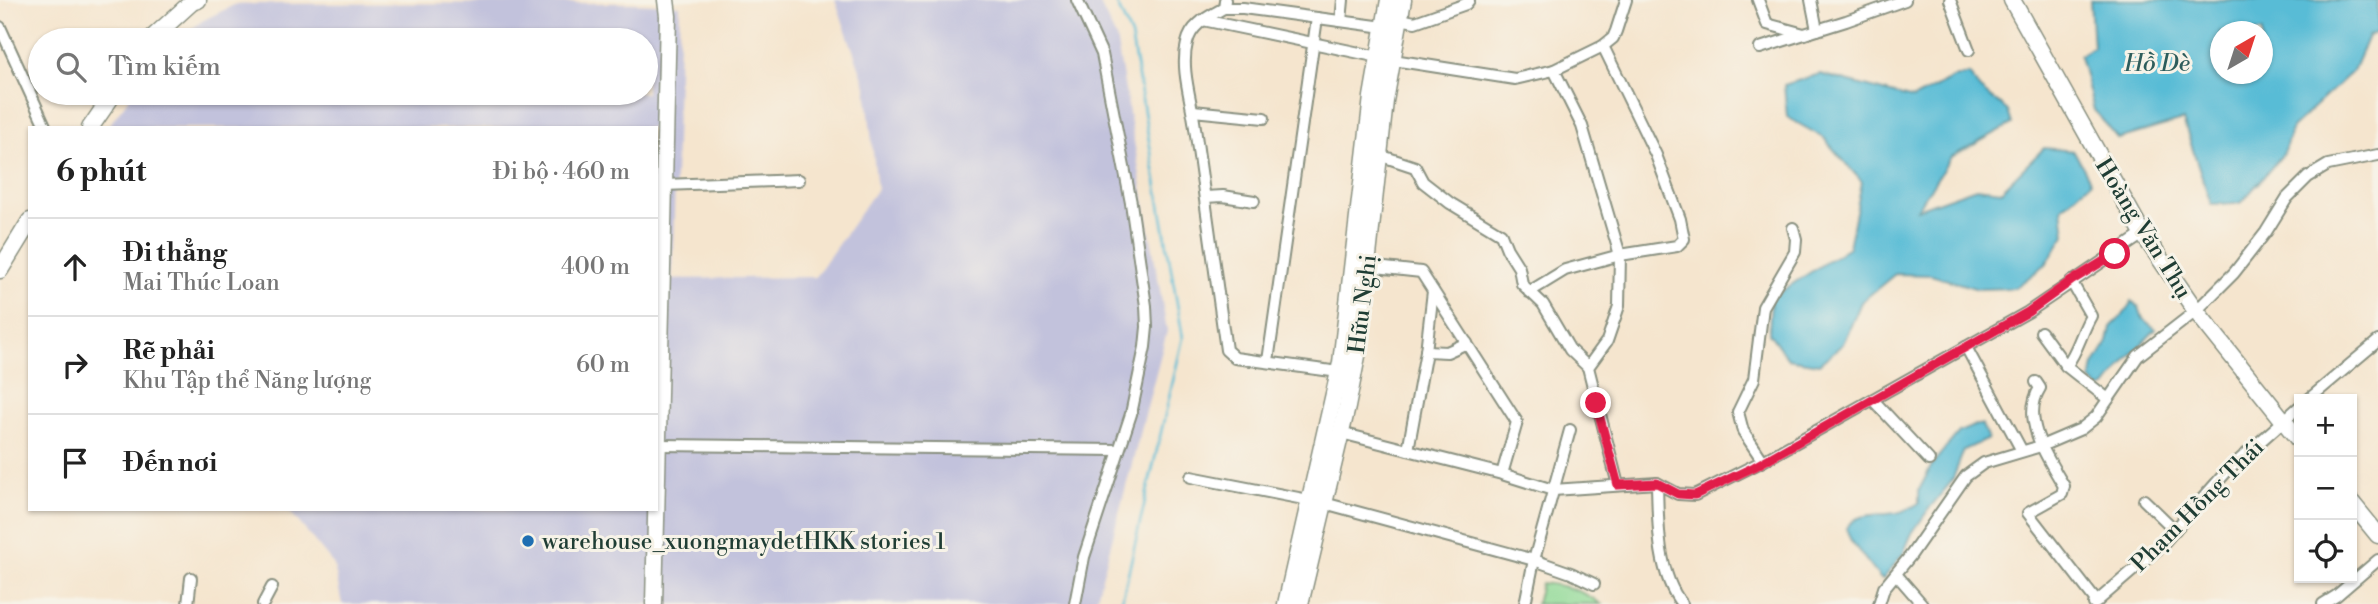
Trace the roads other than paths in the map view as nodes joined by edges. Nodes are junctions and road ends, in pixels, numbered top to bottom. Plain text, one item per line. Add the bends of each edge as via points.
1 (198, 0) edge
2 (666, 0) edge
3 (1077, 0) edge
4 (1343, 0) edge
5 (1389, 0) edge
6 (1403, 0) edge
7 (1469, 0) edge
8 (1626, 0) edge
9 (1758, 0) edge
10 (1811, 0) edge
11 (1905, 0) edge
12 (1950, 0) edge
13 (2012, 0) edge
14 (1224, 4) edge
15 (1873, 5) edge
16 (1317, 18) junction
17 (1400, 19) junction
18 (1203, 20) junction
19 (1341, 21) junction
20 (0, 27) edge
21 (1384, 27) junction
22 (163, 28) edge
23 (1811, 32) junction
24 (1313, 43) junction
25 (1602, 47) junction
26 (1760, 48) dead end
27 (1969, 50) dead end
28 (1386, 59) junction
29 (1554, 70) junction
30 (28, 88) edge
31 (36, 105) edge
32 (106, 105) edge
33 (1193, 111) junction
34 (1264, 118) dead end
35 (45, 126) edge
36 (91, 126) edge
37 (1379, 155) junction
38 (2378, 155) edge
39 (799, 180) dead end
40 (664, 185) junction
41 (1205, 197) junction
42 (1254, 201) dead end
43 (28, 224) edge
44 (1793, 228) dead end
45 (2143, 234) junction
46 (1620, 255) junction
47 (1367, 266) junction
48 (0, 270) edge
49 (2071, 281) junction
50 (1433, 291) junction
51 (1529, 292) junction
52 (2196, 311) junction
53 (2041, 331) dead end
54 (2378, 341) edge
55 (1467, 343) junction
56 (1966, 347) junction
57 (1426, 351) junction
58 (1268, 361) junction
59 (2066, 366) junction
60 (1588, 367) junction
61 (1339, 372) junction
62 (2036, 382) dead end
63 (2315, 394) edge
64 (2108, 399) junction
65 (1873, 400) junction
66 (1339, 406) junction
67 (2294, 411) edge
68 (2283, 420) junction
69 (1570, 430) dead end
70 (1341, 433) junction
71 (2294, 434) edge
72 (659, 445) junction
73 (2041, 446) junction
74 (1119, 450) junction
75 (1408, 450) junction
76 (2022, 451) junction
77 (1929, 460) dead end
78 (1763, 461) junction
79 (1502, 474) junction
80 (658, 477) edge
81 (1191, 477) dead end
82 (1657, 483) junction
83 (1618, 485) junction
84 (1553, 490) junction
85 (2144, 500) dead end
86 (1317, 501) junction
87 (2357, 509) edge
88 (657, 511) edge
89 (2175, 530) junction
90 (2378, 535) edge
91 (1534, 559) junction
92 (2378, 560) edge
93 (1896, 574) junction
94 (191, 578) dead end
95 (1594, 584) dead end
96 (272, 587) dead end
97 (2096, 603) edge
98 (188, 604) edge
99 (263, 604) edge
100 (654, 604) edge
101 (1075, 604) edge
102 (1286, 604) edge
103 (1300, 604) edge
104 (1525, 604) edge
105 (1682, 604) edge
106 (1879, 604) edge
107 (1922, 604) edge
108 (2323, 604) edge

1 - 22 main road
2 - 40 main road
3 - 74 street via 1102,54 1146,306 1145,347
4 - 19 street
5 - 21 main road, Hữu Nghị
6 - 17 main road, Hữu Nghị
7 - 17 street via 1415,22
8 - 25 street via 1613,38
9 - 23 street via 1767,24
10 - 23 street
11 - 15 street
12 - 27 street
13 - 45 main road, Hoàng Văn Thụ
14 - 16 street
14 - 18 street
15 - 23 street
16 - 19 street
16 - 24 street
17 - 28 main road, Hữu Nghị
18 - 24 street
18 - 33 street via 1186,43
19 - 21 street
20 - 30 street
21 - 28 main road, Hữu Nghị
23 - 26 street
24 - 28 street
24 - 58 street
25 - 29 street
25 - 46 street via 1656,155 1684,236 1677,246
28 - 29 street via 1515,79
28 - 37 main road, Hữu Nghị
28 - 61 main road, Hữu Nghị via 1372,97
29 - 46 street via 1583,127
31 - 35 street
32 - 36 main road
33 - 34 street
33 - 41 street
37 - 47 main road, Hữu Nghị
37 - 51 street via 1415,167 1423,182 1501,234
38 - 52 street via 2328,165 2308,177 2287,198 2234,273
39 - 40 street
40 - 72 main road
41 - 42 street
41 - 58 street via 1226,349 1235,358
43 - 48 main road
44 - 78 street via 1795,252 1763,307 1754,379 1738,412 1743,431
45 - 49 street
45 - 52 main road, Hoàng Văn Thụ
46 - 51 street via 1565,270
46 - 60 street via 1619,306 1607,341
47 - 50 street via 1421,272
47 - 66 main road, Hữu Nghị via 1357,356
49 - 56 street
49 - 59 street via 2091,316
50 - 55 street
50 - 57 street
51 - 60 street via 1544,304 1570,350
52 - 64 street via 2138,356
52 - 68 main road, Hoàng Văn Thụ
53 - 59 street
54 - 63 street
55 - 57 street via 1447,352
55 - 79 street via 1517,422
56 - 65 street
56 - 76 street
57 - 75 street
58 - 61 street
59 - 64 street
60 - 83 street
61 - 66 main road, Hữu Nghị
62 - 73 street via 2040,388 2033,399 2034,414
64 - 73 street via 2081,429
65 - 77 street
65 - 78 street
66 - 70 main road, Hữu Nghị
66 - 86 main road, Hữu Nghị
67 - 68 street, Phạm Hồng Thái
68 - 71 main road, Hoàng Văn Thụ
68 - 89 street, Phạm Hồng Thái via 2227,471
69 - 84 street
70 - 75 street
70 - 86 main road, Hữu Nghị
72 - 74 street
72 - 80 main road
73 - 76 street
73 - 97 street via 2064,486 2062,494 2028,513
74 - 101 street via 1084,557
75 - 79 street
76 - 93 street via 1984,463 1966,476
78 - 82 street via 1695,495 1678,494
79 - 84 street
81 - 86 street
82 - 83 street
82 - 105 street via 1659,538 1675,596
83 - 84 street
84 - 91 street
85 - 89 street
86 - 91 street
86 - 102 main road, Hữu Nghị
86 - 103 main road, Hữu Nghị
87 - 90 main road
88 - 100 main road
89 - 97 street, Phạm Hồng Thái
91 - 95 street
91 - 104 street
92 - 108 street
93 - 106 street
93 - 107 street
94 - 98 street
96 - 99 street

